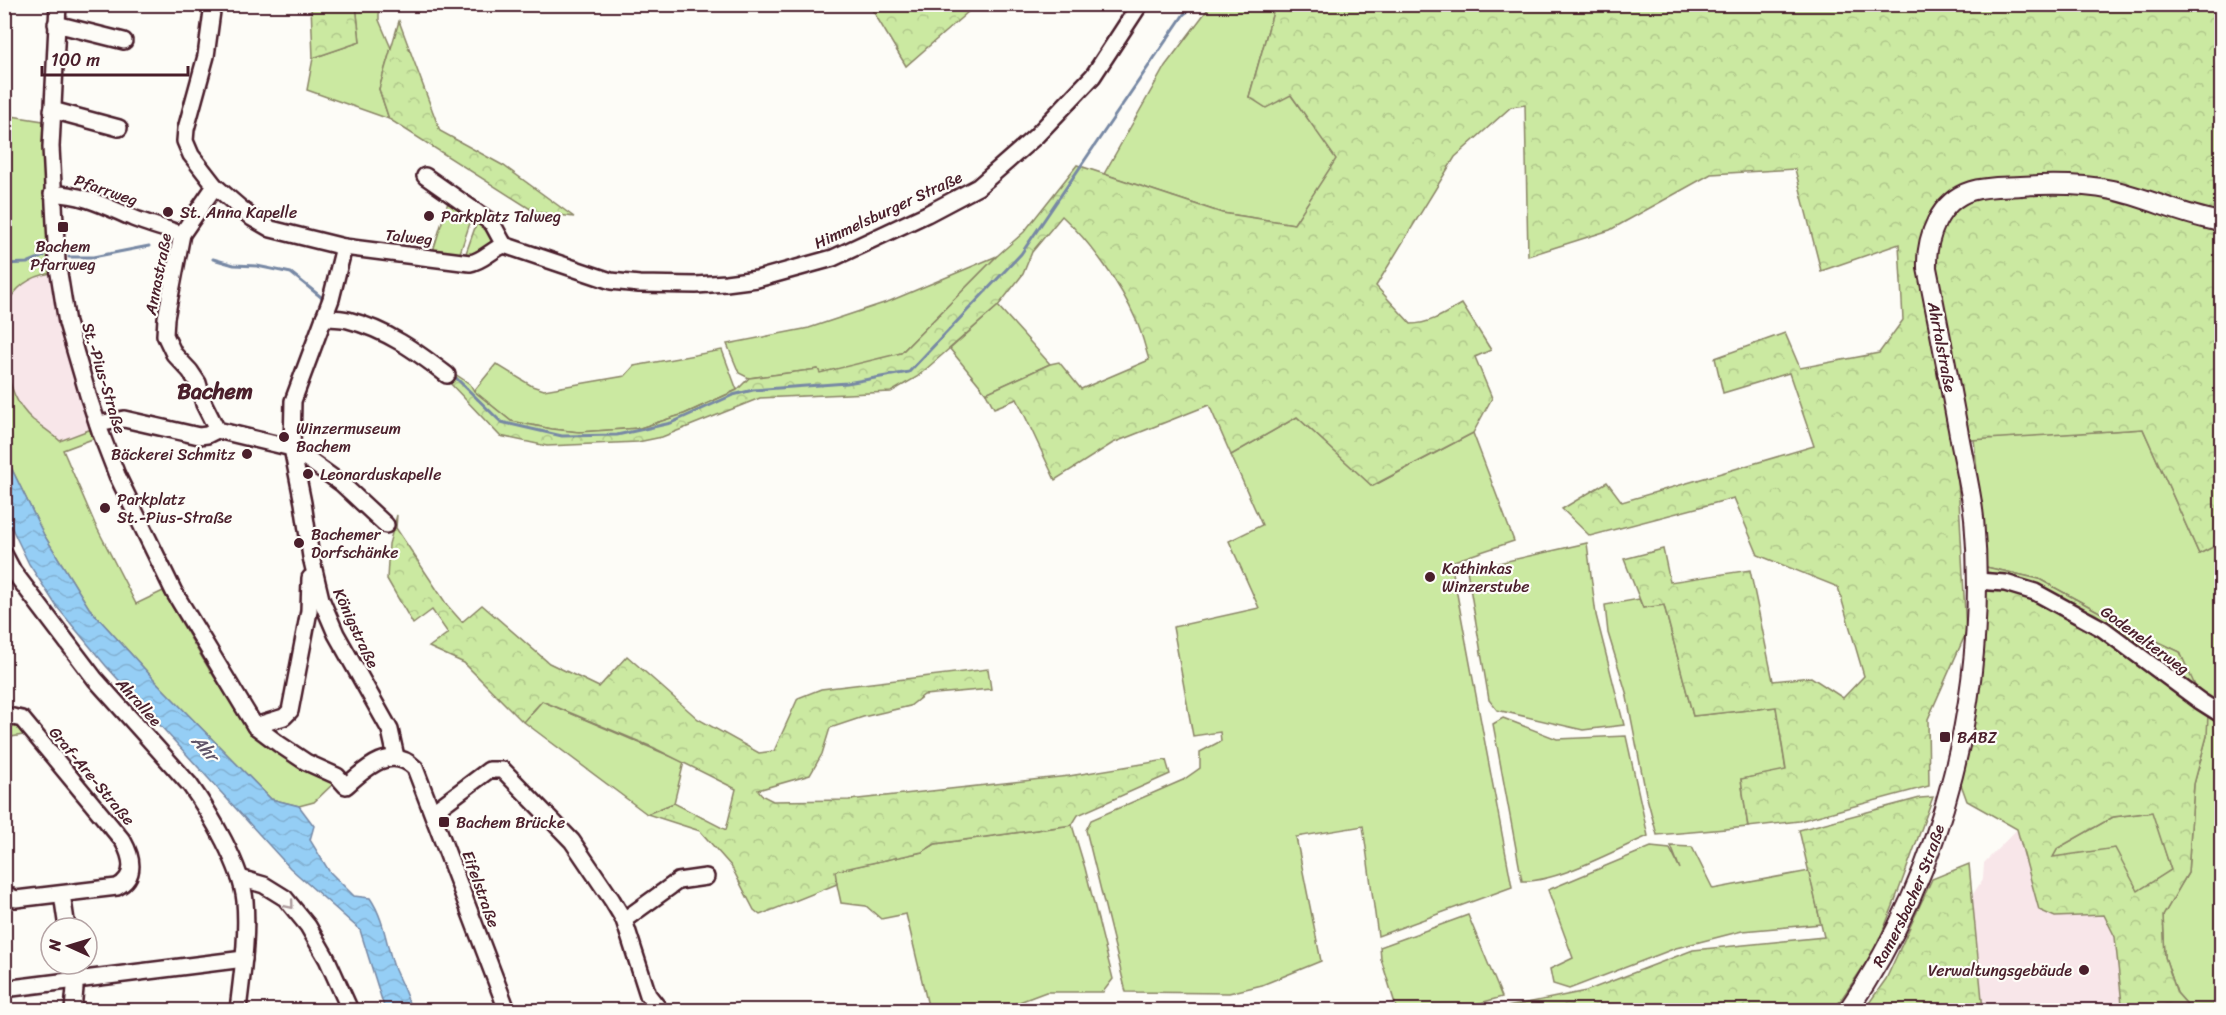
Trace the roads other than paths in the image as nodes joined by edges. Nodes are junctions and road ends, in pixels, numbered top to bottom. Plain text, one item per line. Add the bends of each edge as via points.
1 (58, 4) edge
2 (213, 4) edge
3 (1140, 4) edge
4 (56, 24) junction
5 (123, 41) dead end
6 (52, 110) junction
7 (119, 128) dead end
8 (425, 177) dead end
9 (215, 186) junction
10 (52, 194) junction
11 (2222, 222) edge
12 (179, 243) junction
13 (504, 245) junction
14 (344, 247) junction
15 (327, 309) junction
16 (447, 375) dead end
17 (98, 424) junction
18 (217, 430) junction
19 (292, 448) junction
20 (386, 525) dead end
21 (4, 554) edge
22 (311, 557) junction
23 (1977, 581) junction
24 (4, 715) edge
25 (2222, 715) edge
26 (255, 726) junction
27 (396, 758) junction
28 (1953, 773) joint
29 (433, 812) junction
30 (706, 877) dead end
31 (240, 878) junction
32 (4, 892) edge
33 (62, 894) junction
34 (65, 916) edge
35 (624, 921) junction
36 (244, 959) junction
37 (73, 976) edge
38 (74, 981) junction
39 (4, 989) edge
40 (659, 1009) edge
41 (73, 1011) edge
42 (238, 1011) edge
43 (350, 1011) edge
44 (507, 1011) edge
45 (1848, 1011) edge

1 - 4 street, St.-Pius-Straße
2 - 9 street, Talweg via 206,56 185,136 191,155
3 - 13 street, Himmelsburger Straße via 1093,76 1036,136 978,187 833,258 757,279 696,285 639,284 611,281
4 - 5 street
4 - 6 street, St.-Pius-Straße
6 - 7 street
6 - 10 street, St.-Pius-Straße
8 - 13 street via 492,223
9 - 12 street, Annastraße
9 - 14 street, Talweg via 271,230
10 - 12 street, Pfarrweg via 90,200
10 - 17 street, St.-Pius-Straße via 67,323
11 - 23 main road, Ahrtalstraße via 2113,190 2073,185 1971,191 1940,216 1928,244 1927,268 1974,517
12 - 18 street, Annastraße via 165,335 174,354 198,383
13 - 14 street, Talweg via 470,263
14 - 15 street, Königstraße
15 - 16 street via 410,346
15 - 19 street, Königstraße via 293,401
17 - 18 street via 124,419 199,436
17 - 26 street, St.-Pius-Straße via 117,475 174,592
18 - 19 street
19 - 20 street via 342,484
19 - 22 street, Königstraße
21 - 31 street, Ahrallee via 95,679 190,785
22 - 26 street via 309,611 290,711 284,717
22 - 27 street, Königstraße via 321,599 390,730
23 - 25 street, Godenelterweg via 2005,583 2035,592 2103,629
23 - 28 main road, Ahrtalstraße via 1971,681
24 - 33 street, Graf-Are-Straße via 22,719 129,852 131,866 123,884
26 - 27 street, St.-Pius-Straße via 306,762 337,776 346,786 374,763
27 - 29 street, Eifelstraße via 415,768
28 - 45 main road, Ramersbacher Straße via 1918,884 1885,951
29 - 35 street via 489,770 503,770 572,841
29 - 44 street, Eifelstraße
30 - 35 street via 678,881
31 - 36 street, Ahrallee via 245,898
31 -> 43 street via 285,897 327,959
32 - 33 street, Graf-Are-Straße via 16,899
33 - 34 street
35 - 40 street via 648,995
36 - 38 street
36 - 42 street, Ahrallee
37 - 38 street
38 - 39 street
38 - 41 street

